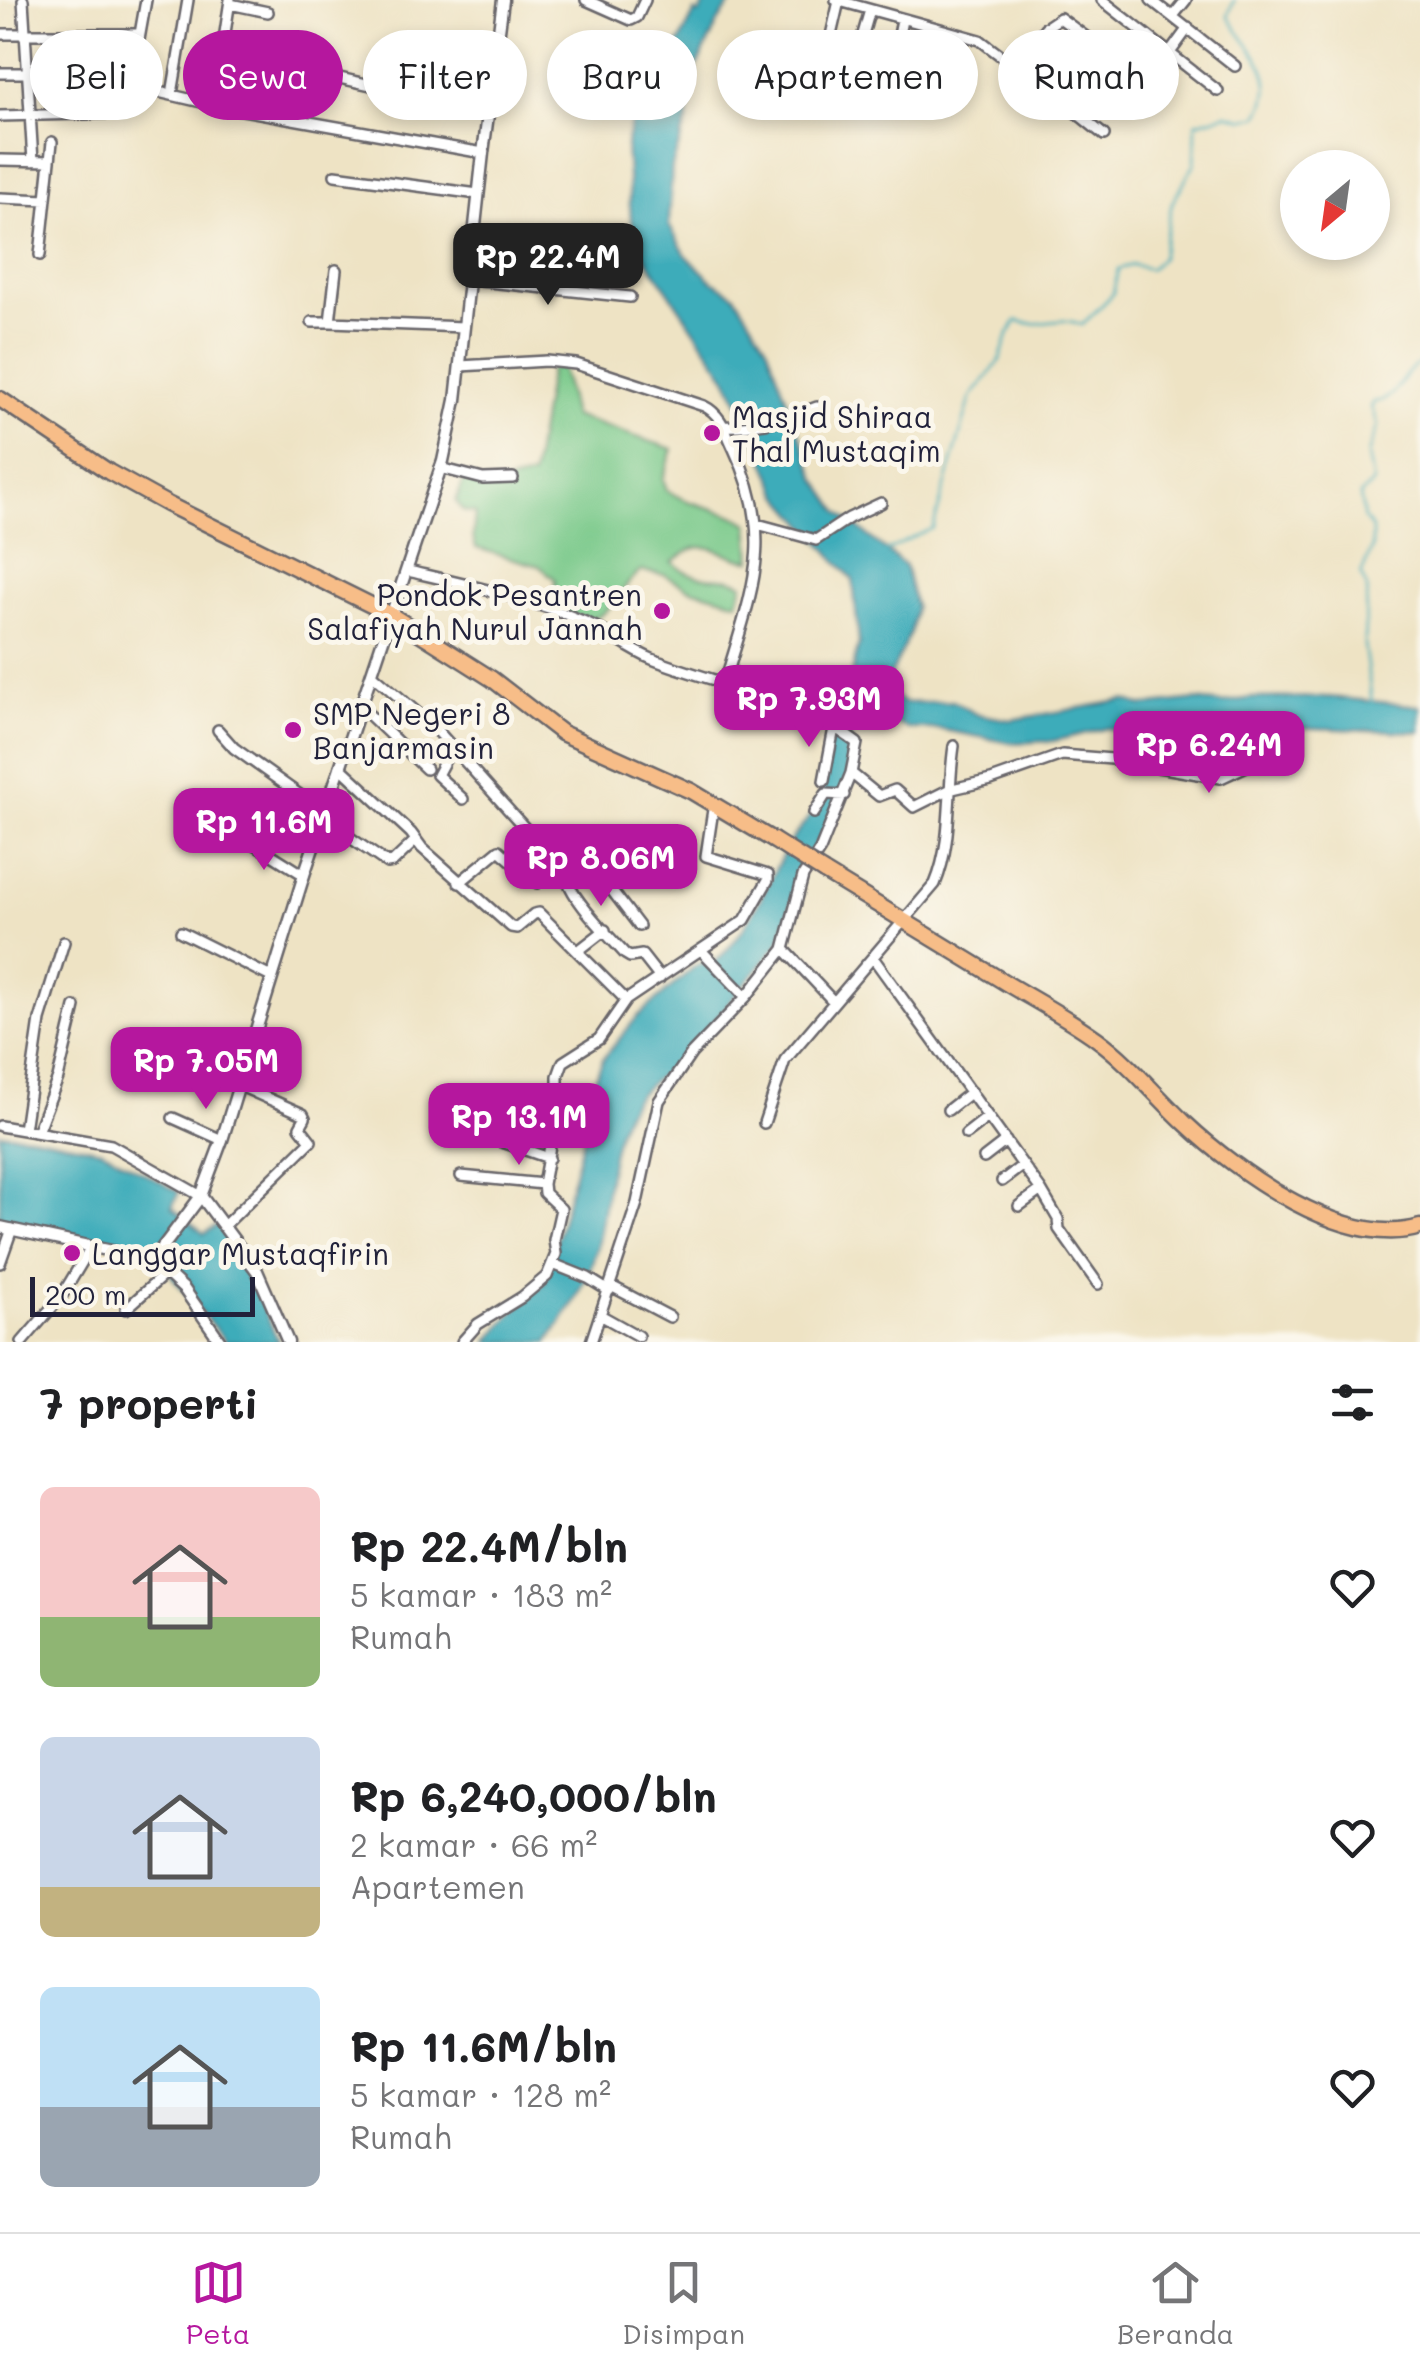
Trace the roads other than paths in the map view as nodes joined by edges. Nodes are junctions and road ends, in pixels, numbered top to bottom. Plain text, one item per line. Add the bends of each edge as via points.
1 (23, 0) edge
2 (146, 0) edge
3 (188, 0) edge
4 (503, 0) edge
5 (586, 0) edge
6 (645, 0) edge
7 (838, 0) edge
8 (1102, 0) edge
9 (1151, 0) edge
10 (1186, 0) edge
11 (230, 2) edge
12 (870, 10) junction
13 (268, 12) dead end
14 (1172, 16) junction
15 (902, 20) junction
16 (1188, 28) junction
17 (141, 30) edge
18 (226, 30) edge
19 (499, 30) edge
20 (832, 30) edge
21 (864, 30) edge
22 (900, 30) edge
23 (937, 30) edge
24 (1044, 30) edge
25 (1076, 30) edge
26 (1139, 30) edge
27 (0, 34) edge
28 (23, 34) junction
29 (30, 34) edge
30 (1179, 40) edge
31 (1179, 62) edge
32 (1235, 66) dead end
33 (27, 72) junction
34 (0, 73) edge
35 (1218, 91) dead end
36 (163, 92) edge
37 (172, 94) junction
38 (183, 97) edge
39 (30, 114) joint
40 (0, 116) edge
41 (30, 120) edge
42 (298, 120) edge
43 (487, 120) edge
44 (1085, 120) edge
45 (1104, 135) dead end
46 (52, 142) dead end
47 (482, 153) junction
48 (0, 160) edge
49 (32, 160) junction
50 (50, 162) junction
51 (335, 175) dead end
52 (478, 194) junction
53 (0, 198) edge
54 (46, 200) junction
55 (474, 237) junction
56 (591, 250) dead end
57 (40, 256) dead end
58 (336, 270) dead end
59 (469, 280) junction
60 (630, 297) dead end
61 (312, 322) dead end
62 (330, 322) junction
63 (464, 327) junction
64 (460, 366) junction
65 (0, 402) edge
66 (818, 407) dead end
67 (722, 426) junction
68 (440, 468) junction
69 (513, 478) dead end
70 (881, 503) dead end
71 (757, 524) junction
72 (408, 570) junction
73 (391, 615) junction
74 (372, 674) junction
75 (725, 682) junction
76 (361, 707) junction
77 (834, 728) junction
78 (218, 730) dead end
79 (954, 746) dead end
80 (452, 747) junction
81 (1277, 752) dead end
82 (340, 767) junction
83 (426, 769) dead end
84 (852, 773) junction
85 (824, 781) dead end
86 (948, 790) junction
87 (843, 796) junction
88 (463, 799) dead end
89 (714, 803) junction
90 (814, 812) dead end
91 (324, 816) junction
92 (317, 836) junction
93 (416, 840) junction
94 (304, 875) junction
95 (567, 875) junction
96 (460, 883) junction
97 (537, 883) dead end
98 (905, 922) junction
99 (639, 926) dead end
100 (605, 930) junction
101 (181, 932) dead end
102 (64, 942) dead end
103 (784, 948) junction
104 (578, 951) junction
105 (704, 954) junction
106 (874, 959) junction
107 (272, 977) junction
108 (660, 978) junction
109 (744, 996) junction
110 (626, 1000) junction
111 (833, 1001) junction
112 (75, 1007) dead end
113 (238, 1086) junction
114 (970, 1092) junction
115 (948, 1110) dead end
116 (988, 1117) junction
117 (172, 1118) dead end
118 (764, 1123) dead end
119 (0, 1126) edge
120 (24, 1130) junction
121 (37, 1132) junction
122 (966, 1134) dead end
123 (222, 1140) junction
124 (1006, 1141) junction
125 (502, 1142) dead end
126 (549, 1158) junction
127 (984, 1158) dead end
128 (1024, 1165) junction
129 (460, 1176) dead end
130 (1002, 1181) dead end
131 (543, 1184) junction
132 (1042, 1190) junction
133 (199, 1199) junction
134 (1020, 1206) dead end
135 (225, 1225) junction
136 (1420, 1227) edge
137 (6, 1228) edge
138 (91, 1246) junction
139 (156, 1255) junction
140 (0, 1263) edge
141 (554, 1264) junction
142 (168, 1272) junction
143 (1098, 1284) dead end
144 (610, 1288) junction
145 (126, 1309) dead end
146 (602, 1316) junction
147 (670, 1317) dead end
148 (638, 1336) dead end
149 (22, 1342) edge
150 (220, 1342) edge
151 (288, 1342) edge
152 (462, 1342) edge
153 (591, 1342) edge

1 - 28 street
2 - 17 street
3 - 37 street
4 - 19 street
5 - 6 street via 631,20
7 - 12 street
7 - 20 street
8 - 26 street
9 - 14 street
10 - 14 street
11 - 13 street
11 - 18 street
12 - 15 street
12 - 21 street
14 - 16 street
15 - 22 street
15 - 23 street
16 - 30 street
16 - 32 street
24 - 25 street via 1060,18
27 - 28 street
28 - 29 street
28 - 33 street
31 - 35 street
33 - 34 street
33 - 39 street
36 - 37 street
37 - 38 street
39 - 40 street
41 - 49 street
42 - 47 street
43 - 47 street
44 - 45 street
46 - 50 street
47 - 52 street
48 - 49 street
49 - 50 street
50 - 54 street
51 - 52 street
52 - 55 street
53 - 54 street
54 - 57 street
55 - 56 street
55 - 59 street
58 - 62 street
59 - 60 street
59 - 63 street
61 - 62 street
62 - 63 street
63 - 64 street
64 - 67 street via 576,364 704,406 718,414
64 - 68 street
65 - 73 main road via 166,504
66 - 67 street via 790,418
67 - 71 street via 746,478
68 - 69 street via 483,479
68 - 72 street
70 - 71 street via 812,540
71 - 75 street via 750,596
72 - 73 street
72 - 75 street via 542,605 600,628 648,658
73 - 74 street
73 - 89 main road via 562,733
74 - 76 street
74 - 80 street
75 - 77 street
76 - 82 street
76 - 83 street
77 - 84 street via 858,746
77 - 85 street
78 - 91 street
79 - 86 street
80 - 88 street via 437,775
80 - 95 street
81 - 86 street via 1221,778 1062,755
82 - 91 street
82 - 93 street
84 - 86 street via 879,796 897,791 914,807
84 - 87 street
86 - 98 street via 944,860 935,884
87 - 90 street via 826,794
87 - 103 street via 802,876
89 - 98 main road, bridge
89 - 105 street via 705,854 769,878 748,918
91 - 92 street
91 - 93 street via 391,864
92 - 94 street
92 - 94 street via 258,800 242,831
93 - 96 street
94 - 107 street
95 - 99 street via 591,863
95 - 100 street
96 - 97 street via 499,850
96 - 104 street via 514,929 539,914
98 - 106 street
98 - 136 main road via 1097,1039 1186,1124 1289,1200 1358,1226
100 - 104 street
100 - 108 street
101 - 107 street
102 - 120 street via 40,1020
103 - 109 street
103 - 111 street
104 - 110 street
105 - 108 street
105 - 109 street
106 - 111 street
106 - 114 street
107 - 113 street
108 - 110 street
109 - 144 street via 691,1054 657,1106
110 - 126 street via 600,1039 563,1062
111 - 118 street via 784,1060
112 - 121 street
113 - 123 street
113 - 135 street via 303,1114 300,1127 311,1138
114 - 115 street
114 - 116 street
116 - 122 street
116 - 124 street
117 - 123 street
119 - 120 street
120 - 121 street
121 - 133 street via 110,1145
123 - 133 street
124 - 127 street
124 - 128 street
125 - 126 street
126 - 131 street
128 - 130 street
128 - 132 street
129 - 131 street
131 - 141 street via 544,1194 561,1208
132 - 134 street
132 - 143 street via 1060,1230
133 - 135 street
133 - 139 street
135 - 151 street via 257,1271
137 - 138 street
137 - 140 street
138 - 139 street
138 - 149 street via 58,1301
139 - 142 street
141 - 144 street
141 - 152 street via 538,1285
142 - 145 street
142 - 150 street
144 - 146 street
144 - 147 street
146 - 148 street
146 - 153 street

